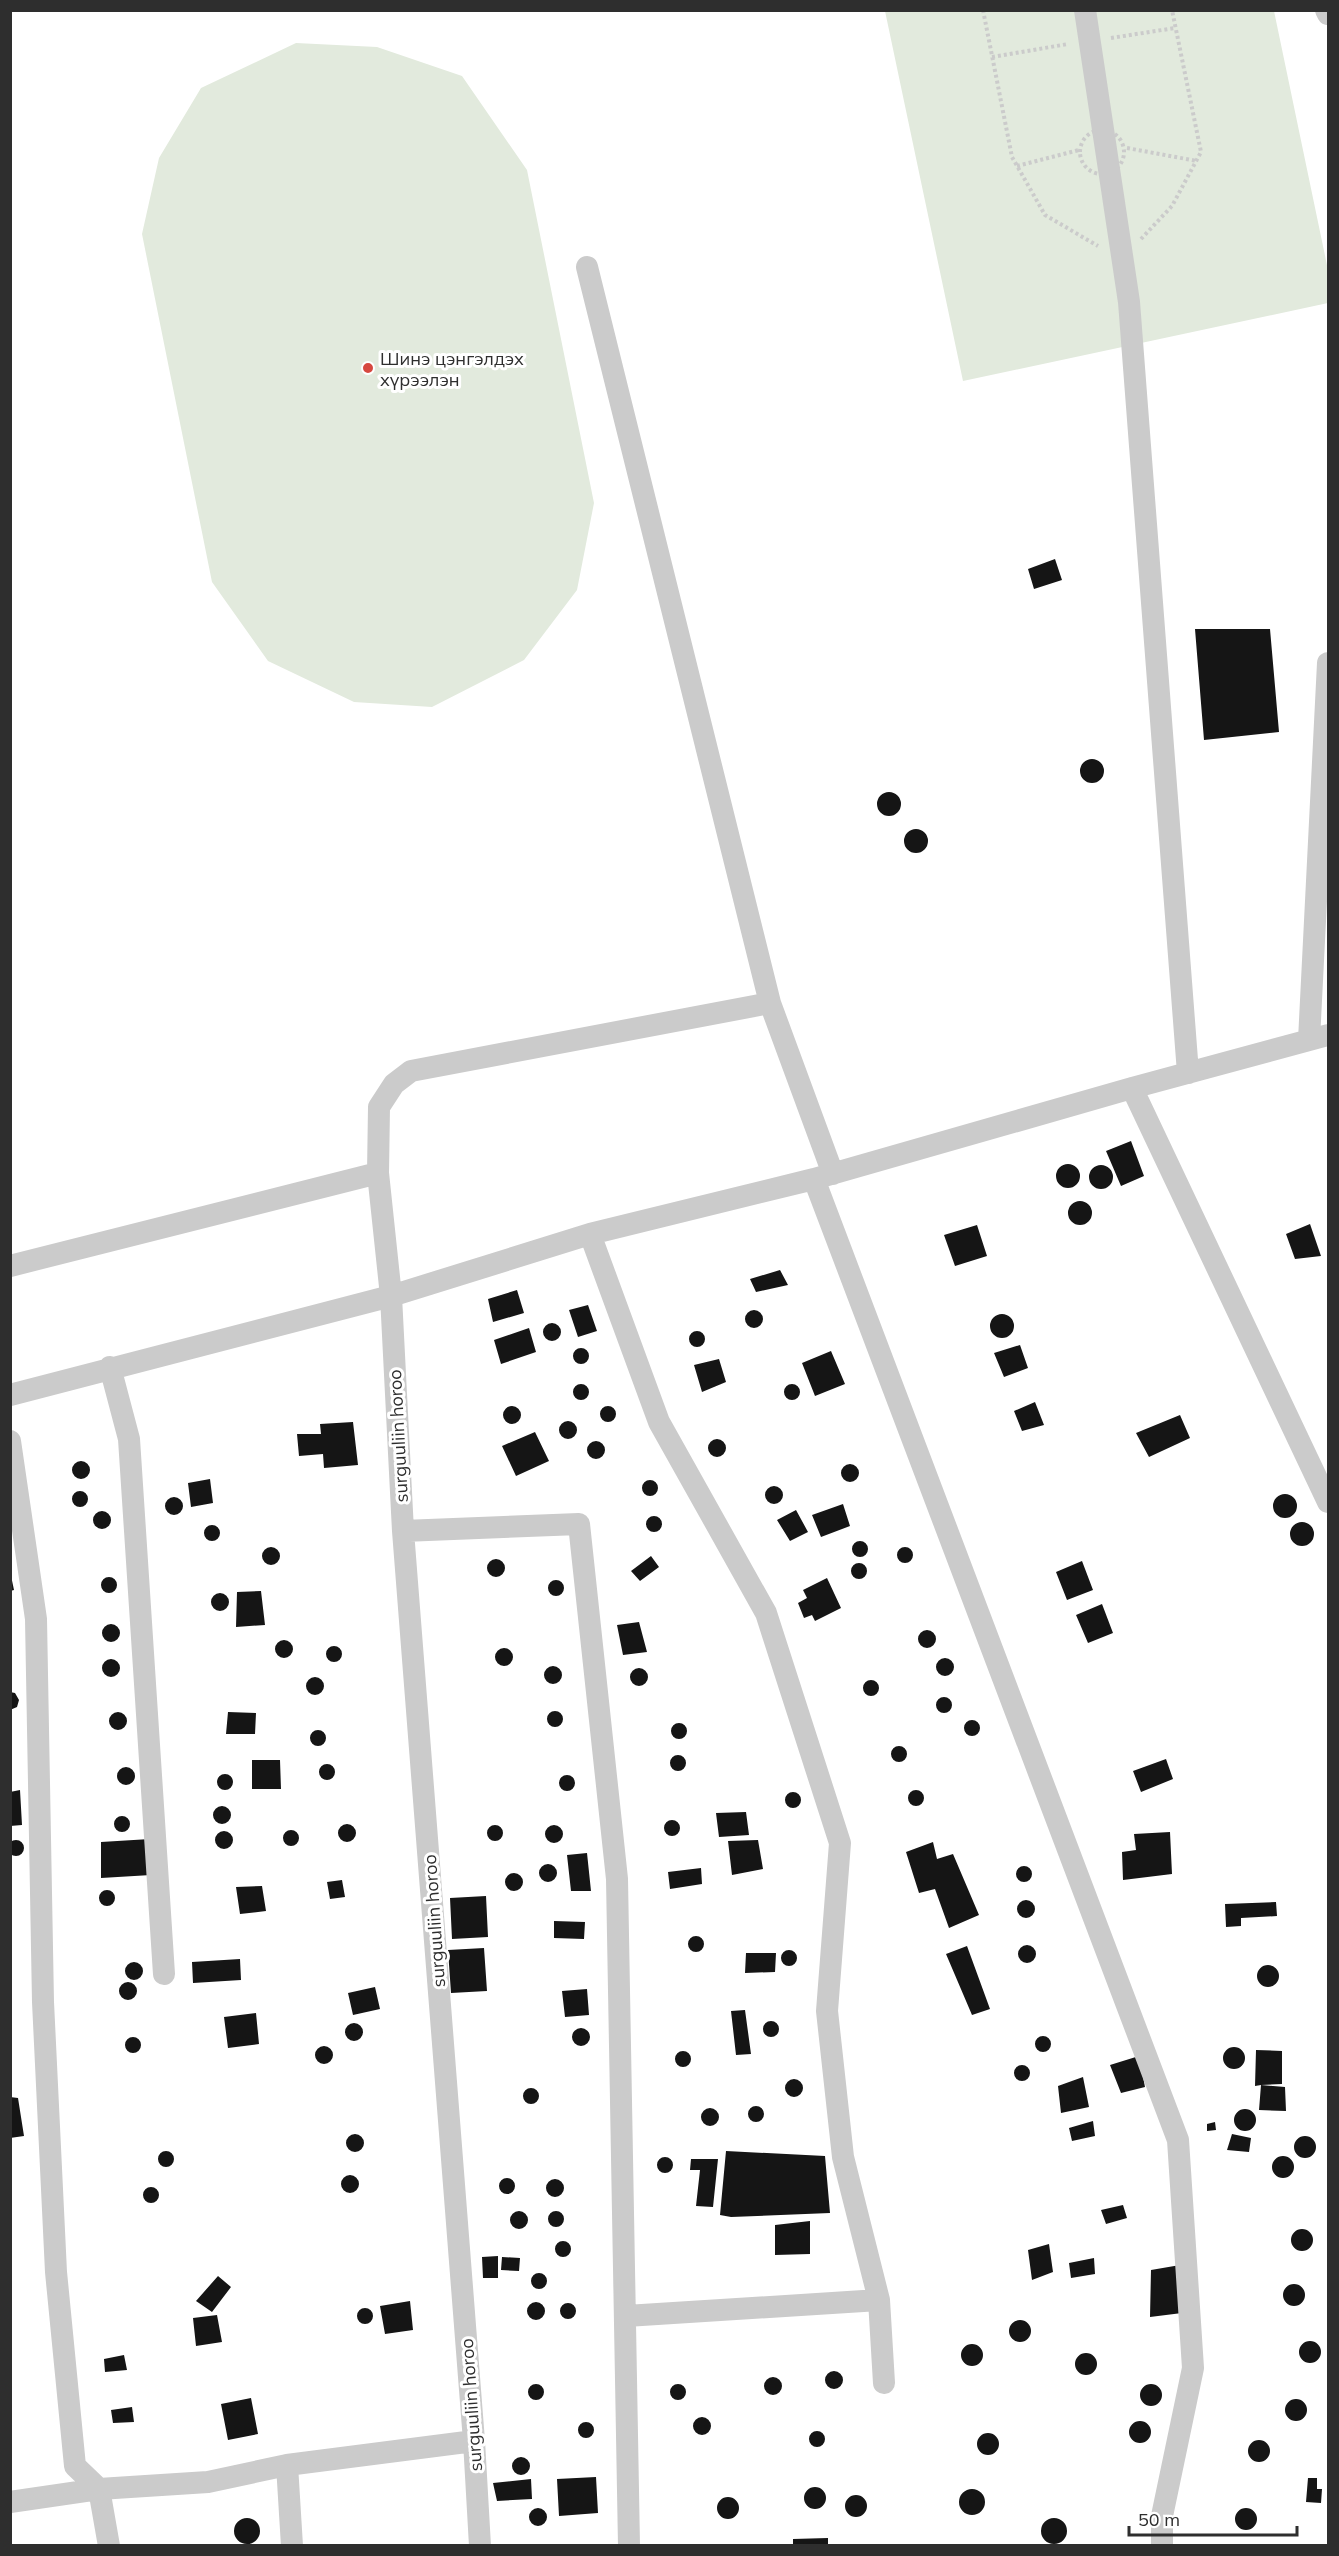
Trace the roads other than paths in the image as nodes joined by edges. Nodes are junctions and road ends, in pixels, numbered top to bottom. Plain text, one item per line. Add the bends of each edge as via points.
1 (1085, 10) edge
2 (588, 267) dead end
3 (1329, 663) edge
4 (770, 1003) junction
5 (1319, 1038) edge
6 (1188, 1073) junction
7 (1132, 1088) junction
8 (378, 1173) junction
9 (823, 1177) junction
10 (590, 1234) junction
11 (10, 1266) edge
12 (391, 1296) junction
13 (110, 1367) junction
14 (10, 1395) edge
15 (10, 1441) edge
16 (1329, 1503) edge
17 (403, 1532) junction
18 (164, 1974) dead end
19 (879, 2300) junction
20 (626, 2316) junction
21 (884, 2383) dead end
22 (474, 2441) junction
23 (287, 2465) junction
24 (99, 2489) junction
25 (10, 2502) edge
26 (109, 2546) edge
27 (292, 2546) edge
28 (480, 2546) edge
29 (629, 2546) edge
30 (1162, 2546) edge

1 - 6 street via 1129,302
2 - 4 street
3 - 5 street
4 - 8 street, surguuliin horoo via 411,1071 394,1084 379,1107
4 - 9 street
5 - 6 street
6 - 7 street
7 - 9 street
7 - 16 street
8 - 11 street
8 - 12 street, surguuliin horoo
9 - 10 street
9 - 30 street via 1178,2140 1193,2368 1162,2516
10 - 12 street
10 - 19 street via 659,1422 766,1613 840,1843 827,2011 843,2157
12 - 13 street
12 - 17 street, surguuliin horoo
13 - 14 street
13 - 18 street via 129,1440
15 - 24 street via 36,1619 40,1934 56,2272 75,2466
17 - 20 street via 579,1524 617,1879
17 - 22 street, surguuliin horoo
19 - 20 street
19 - 21 street
20 - 29 street
22 - 23 street
22 - 28 street, surguuliin horoo
23 - 24 street via 207,2482
23 - 27 street
24 - 25 street
24 - 26 street

